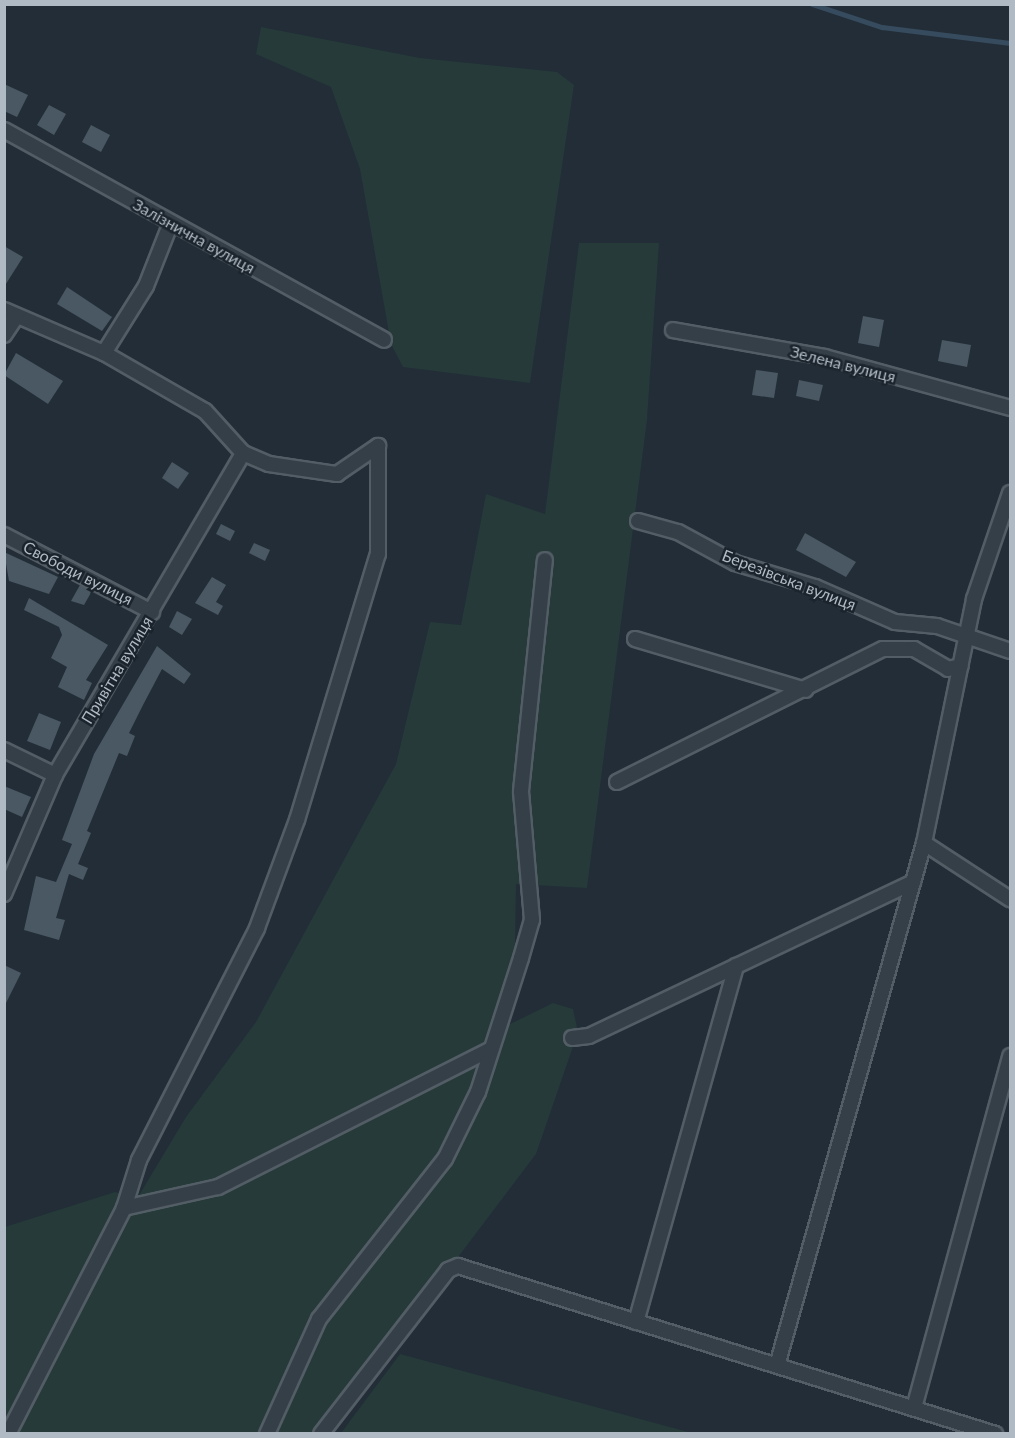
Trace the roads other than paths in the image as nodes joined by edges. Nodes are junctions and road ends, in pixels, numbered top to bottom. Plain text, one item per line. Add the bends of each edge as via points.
1 (4, 130) edge
2 (170, 225) junction
3 (4, 310) edge
4 (17, 316) junction
5 (673, 330) dead end
6 (4, 335) edge
7 (384, 340) dead end
8 (104, 353) junction
9 (1011, 408) edge
10 (243, 453) junction
11 (1011, 494) edge
12 (638, 521) dead end
13 (4, 535) edge
14 (545, 560) dead end
15 (152, 612) junction
16 (967, 638) junction
17 (635, 639) dead end
18 (1011, 651) edge
19 (961, 666) junction
20 (806, 690) junction
21 (4, 750) edge
22 (55, 775) junction
23 (617, 782) dead end
24 (924, 843) junction
25 (913, 882) junction
26 (4, 894) edge
27 (1011, 899) edge
28 (736, 966) junction
29 (572, 1038) dead end
30 (491, 1049) junction
31 (1011, 1056) edge
32 (124, 1208) junction
33 (636, 1322) junction
34 (778, 1362) junction
35 (914, 1408) junction
36 (8, 1434) edge
37 (267, 1434) edge
38 (321, 1434) edge
39 (995, 1434) edge

1 - 2 street, Залізнична вулиця
2 - 7 street, Залізнична вулиця
2 - 8 street via 146,286
3 - 4 street
4 - 6 street
4 - 8 street
5 - 9 street, Зелена вулиця via 825,357
8 - 10 street via 205,411
10 - 15 street, Привітна вулиця
10 - 32 street via 269,464 337,474 378,446 378,554 297,820 257,928 139,1160
11 - 16 street via 983,566
12 - 16 street, Березівська вулиця via 678,531 735,563 815,587 895,622 937,626
13 - 15 street, Свободи вулиця
14 - 30 street via 521,791 532,920
15 - 22 street, Привітна вулиця
16 - 18 street, Березівська вулиця
16 - 19 street
17 - 20 street
19 - 20 street via 948,669 914,649 893,647
19 - 24 street
20 - 23 street
21 - 22 street
22 - 26 street, Привітна вулиця
24 - 25 street
24 - 27 street
25 - 28 street
25 - 34 street
28 - 29 street via 589,1036
28 - 33 street
30 - 32 street via 218,1187
30 - 37 street via 478,1092 445,1159 319,1319
31 - 35 street
32 - 36 street
33 - 34 street
33 - 38 street via 454,1267
34 - 35 street
35 - 39 street

